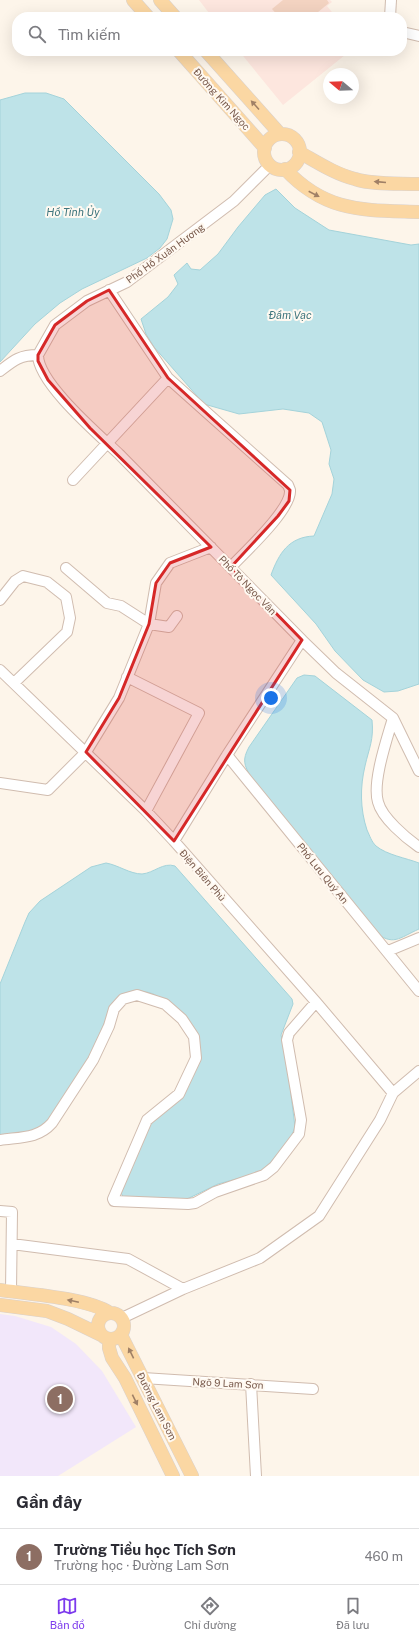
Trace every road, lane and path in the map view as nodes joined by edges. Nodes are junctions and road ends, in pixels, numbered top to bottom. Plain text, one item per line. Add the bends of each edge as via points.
1 (133, 0) edge
2 (160, 0) edge
3 (391, 0) edge
4 (144, 12) edge
5 (171, 12) edge
6 (390, 12) edge
7 (407, 33) edge
8 (419, 36) edge
9 (183, 56) edge
10 (210, 56) edge
11 (280, 134) junction
12 (265, 148) junction
13 (299, 152) junction
14 (270, 166) junction
15 (284, 170) junction
16 (419, 184) edge
17 (419, 212) edge
18 (109, 290) junction
19 (38, 355) junction
20 (0, 371) edge
21 (168, 378) junction
22 (107, 443) junction
23 (73, 480) dead end
24 (211, 547) junction
25 (231, 567) junction
26 (66, 568) dead end
27 (0, 600) edge
28 (177, 616) dead end
29 (149, 624) junction
30 (302, 640) junction
31 (0, 670) edge
32 (127, 677) junction
33 (14, 683) junction
34 (392, 718) junction
35 (86, 752) junction
36 (226, 755) junction
37 (419, 771) edge
38 (0, 783) edge
39 (146, 811) junction
40 (174, 841) junction
41 (419, 847) edge
42 (419, 938) edge
43 (388, 951) junction
44 (419, 991) edge
45 (316, 1002) junction
46 (419, 1071) edge
47 (392, 1093) junction
48 (0, 1140) edge
49 (0, 1212) edge
50 (12, 1244) junction
51 (183, 1289) junction
52 (5, 1290) edge
53 (0, 1304) edge
54 (110, 1313) junction
55 (122, 1318) junction
56 (110, 1337) junction
57 (143, 1378) junction
58 (251, 1384) junction
59 (313, 1389) dead end
60 (173, 1476) edge
61 (192, 1476) edge
62 (256, 1476) edge

1 - 4 main road
2 - 5 main road
3 - 6 street
7 - 8 street
9 - 12 main road, Đường Kim Ngọc
11 -> 10 main road, Đường Kim Ngọc
11 - 12 main road via 270,138
11 - 13 main road via 288,135 295,140
12 - 14 main road via 265,158
13 - 15 main road via 296,162
16 -> 13 main road via 355,180
14 - 15 main road
14 - 18 street, Phố Hồ Xuân Hương via 234,201 127,282
15 -> 17 main road via 309,192 339,206
18 - 19 street, Phố Hồ Xuân Hương via 87,300 55,325
18 - 21 street
19 - 20 street via 25,355
19 - 22 street, Phố Tô Ngọc Vân via 38,361 48,380 90,428
21 - 22 street
21 - 25 street via 288,485 290,490 289,501 278,516
22 - 23 street
22 - 24 street, Phố Tô Ngọc Vân
24 - 25 street, Phố Tô Ngọc Vân
24 - 29 street via 170,563 156,583
25 - 30 street, Phố Tô Ngọc Vân
26 - 29 street via 107,603 121,606
27 - 33 street via 15,581 23,576 47,582 66,597 70,618 67,632
28 - 29 street via 169,627
29 - 32 street
30 - 34 street, Phố Tô Ngọc Vân via 336,673
30 - 36 street
31 - 33 street, Điện Biên Phủ
32 - 35 street via 119,698
32 - 39 street via 199,713
33 - 35 street, Điện Biên Phủ
34 - 37 street
34 - 41 street via 377,779 377,802 383,814
35 - 38 street via 48,790
35 - 39 street, Điện Biên Phủ
36 - 40 street
36 - 43 street, Phố Lưu Quý An
39 - 40 street, Điện Biên Phủ
40 - 45 street, Điện Biên Phủ
42 - 43 street
43 - 44 street, Phố Lưu Quý An
45 - 47 street, Điện Biên Phủ
45 - 48 street via 289,1033 287,1040 301,1120 299,1134 274,1167 264,1175 215,1192 195,1203 114,1201 113,1195 147,1120 179,1094 196,1058 194,1037 182,1019 165,1004 137,995 123,999 114,1009 93,1060 45,1131
46 - 47 street
47 - 51 street via 380,1120 319,1216 260,1258
49 - 50 street via 12,1212
50 - 51 street via 128,1259
50 - 52 street
51 - 55 street
54 -> 52 main road via 102,1308 68,1300
53 - 56 main road via 47,1311
54 - 55 main road
54 - 56 main road via 105,1314 99,1321 98,1331
55 - 56 main road via 125,1327
57 -> 56 main road, Đường Lam Sơn
56 -> 60 main road, Đường Lam Sơn via 109,1348 112,1358 125,1378
57 - 58 street, Ngõ 9 Lam Sơn
57 - 61 main road, Đường Lam Sơn
58 - 59 street, Ngõ 9 Lam Sơn
58 - 62 street

